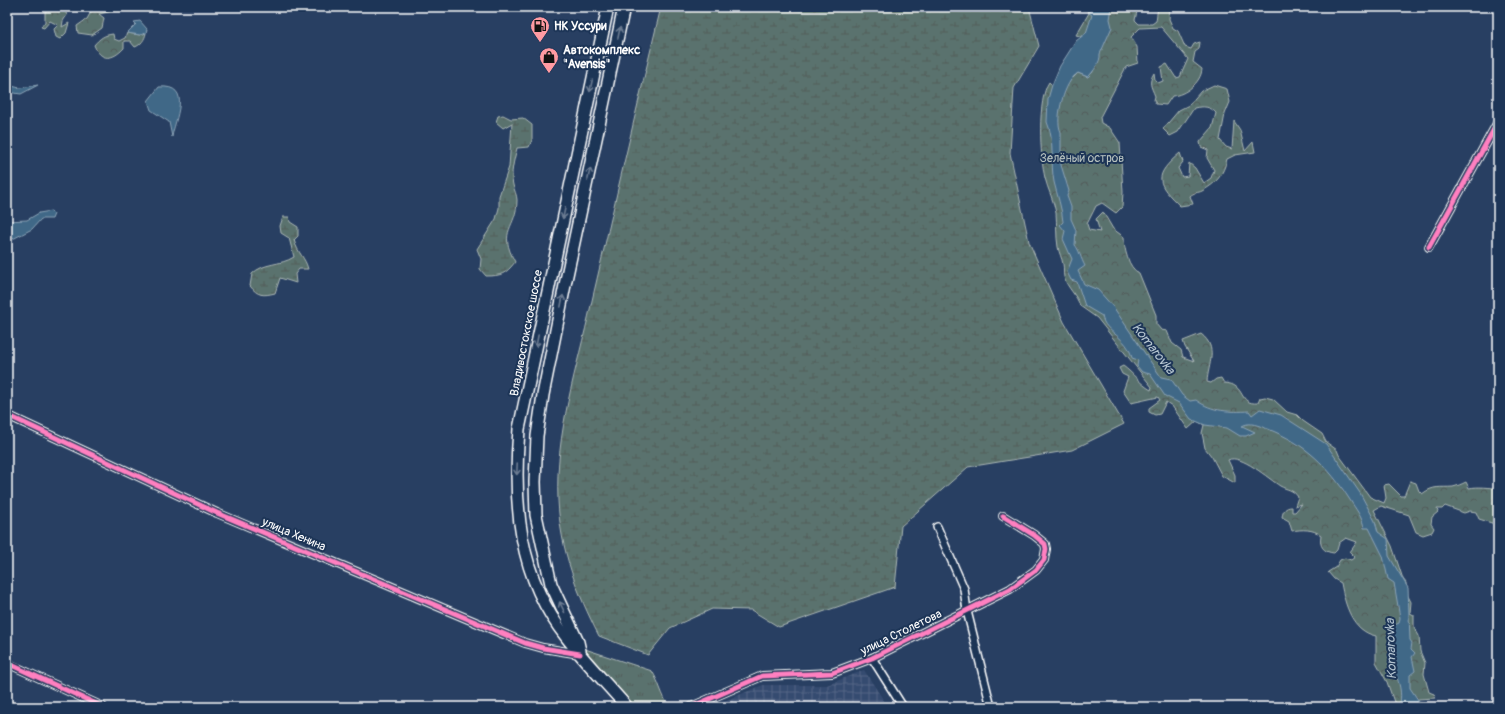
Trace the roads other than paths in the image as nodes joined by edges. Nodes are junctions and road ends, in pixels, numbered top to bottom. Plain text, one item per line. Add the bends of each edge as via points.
1 (608, 7) edge
2 (624, 7) edge
3 (1498, 122) edge
4 (1429, 248) dead end
5 (524, 408) junction
6 (541, 410) junction
7 (7, 415) edge
8 (1004, 516) dead end
9 (937, 527) dead end
10 (967, 611) junction
11 (580, 654) junction
12 (872, 658) junction
13 (7, 664) edge
14 (103, 707) edge
15 (627, 707) edge
16 (691, 707) edge
17 (903, 707) edge
18 (991, 707) edge

1 -> 5 highway, Владивостокское шоссе
6 -> 2 highway, Владивостокское шоссе
3 - 4 street
5 - 6 highway via 532,416
5 -> 11 highway, Владивостокское шоссе via 516,470 522,540 531,573 545,606
11 -> 6 highway, Владивостокское шоссе via 578,642 551,584 536,514 537,436
7 - 11 street, улица Хенина via 217,513 525,643
8 - 10 street, улица Столетова via 1045,544 1044,560 1020,583
9 - 10 street via 964,589
10 - 12 street, улица Столетова
10 - 18 street
11 - 15 highway, Владивостокское шоссе
12 - 16 street, улица Столетова via 832,673 762,676
12 - 17 street
13 - 14 street

